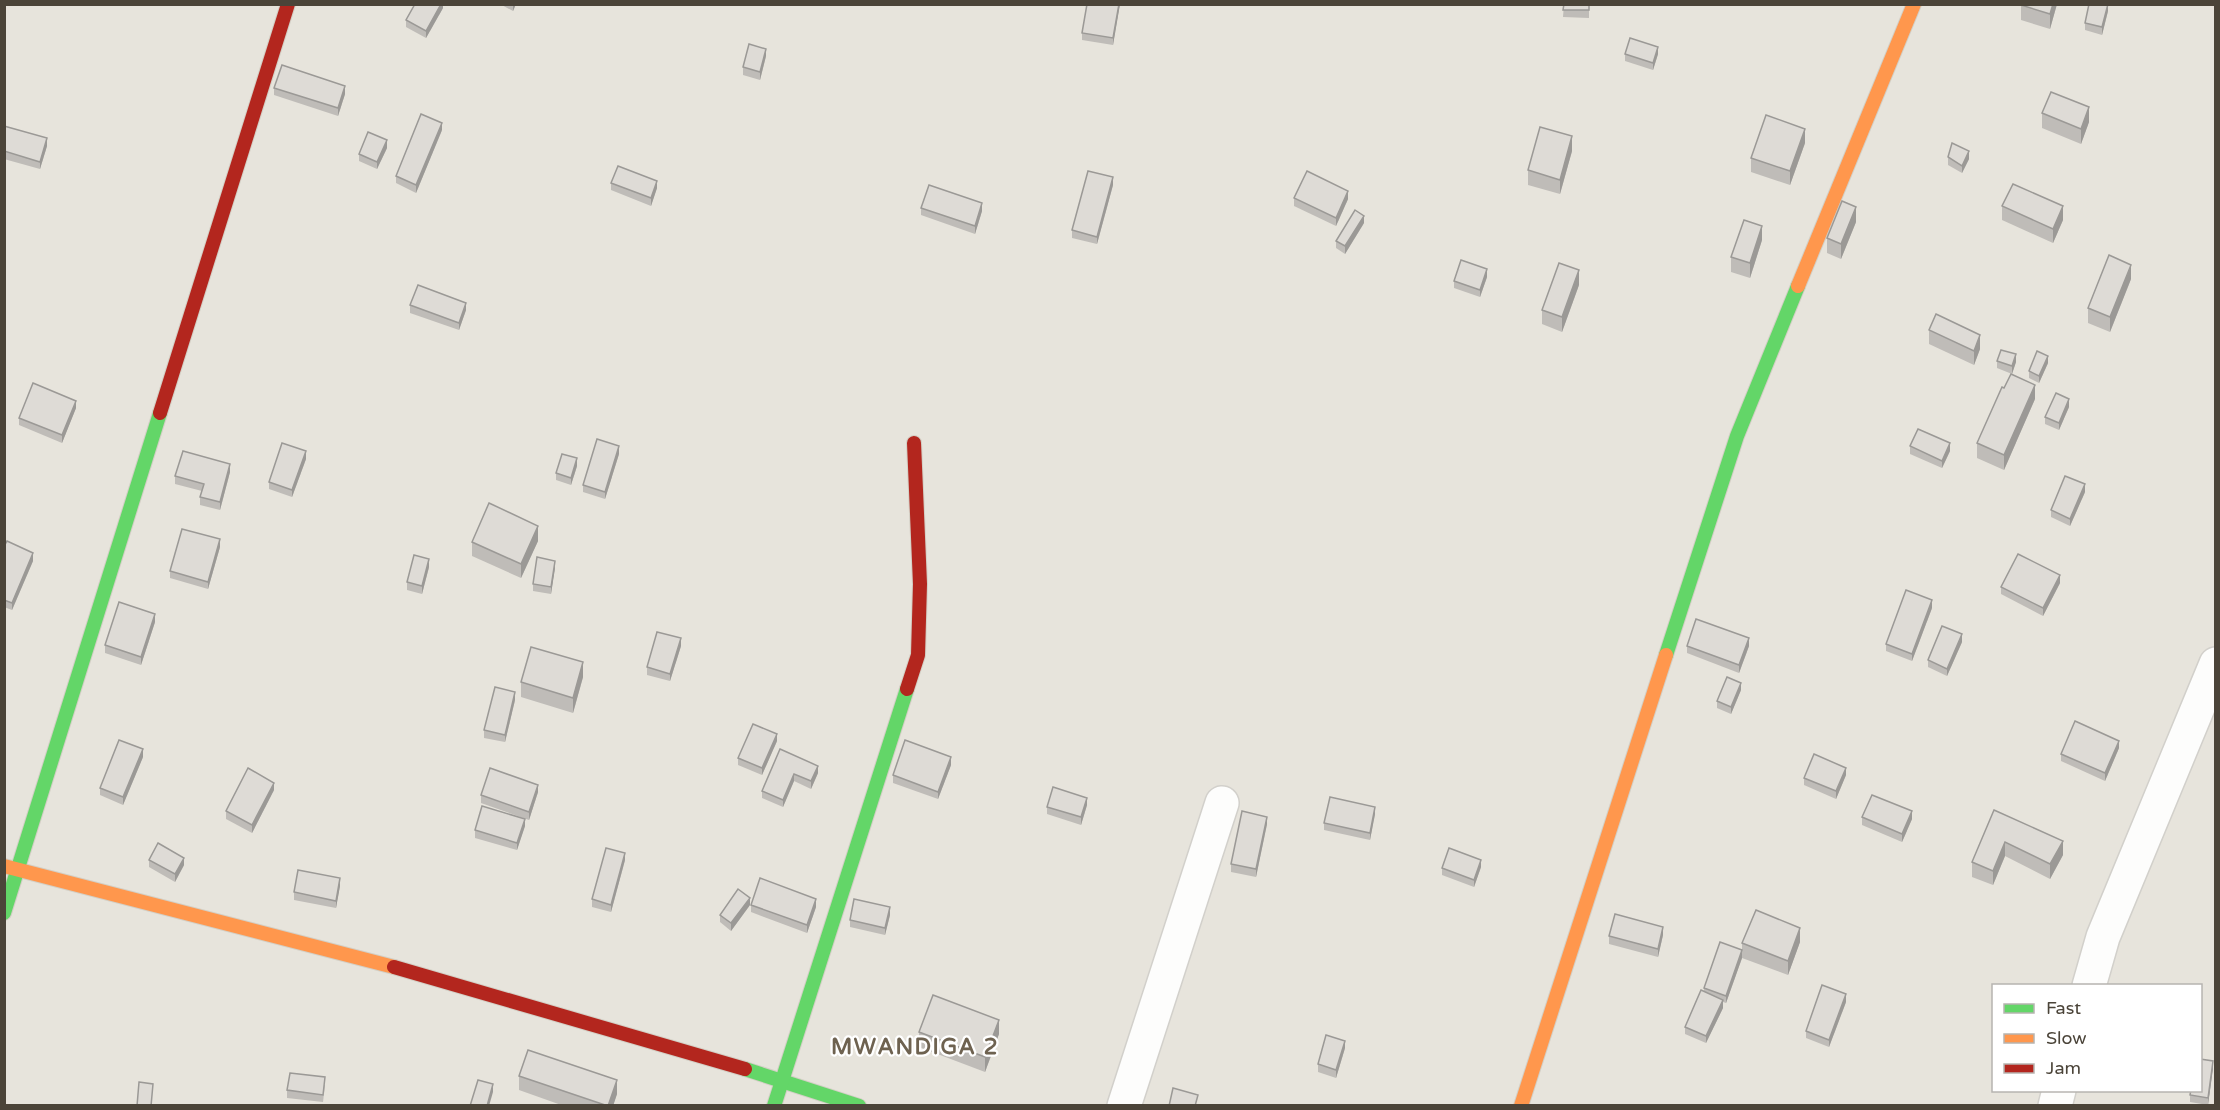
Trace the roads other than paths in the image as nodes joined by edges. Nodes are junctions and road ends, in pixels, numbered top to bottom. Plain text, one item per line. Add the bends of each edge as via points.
1 (288, 4) edge
2 (1914, 4) edge
3 (914, 443) dead end
4 (2216, 664) edge
5 (1222, 803) dead end
6 (11, 868) edge
7 (4, 913) edge
8 (2090, 984) edge
9 (783, 1080) junction
10 (774, 1106) edge
11 (859, 1106) edge
12 (1124, 1106) edge
13 (1521, 1106) edge

1 - 6 street
2 - 13 street via 1737,436
3 - 9 street via 920,584 918,655
4 - 8 street via 2103,937
5 - 12 street
6 - 7 street
6 - 9 street via 434,977
9 - 10 street
9 - 11 street

